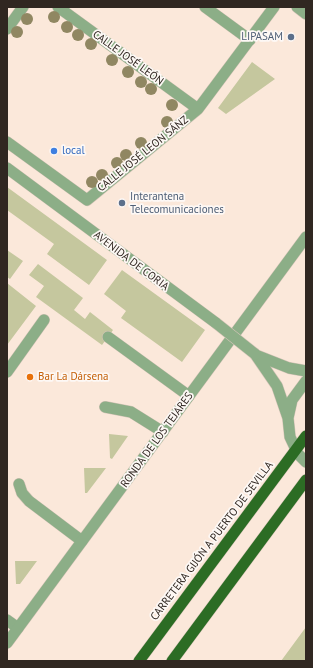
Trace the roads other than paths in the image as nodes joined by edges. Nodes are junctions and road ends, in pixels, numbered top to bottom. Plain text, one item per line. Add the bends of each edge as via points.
1 (22, 7) edge
2 (58, 7) edge
3 (206, 7) edge
4 (274, 7) edge
5 (297, 7) edge
6 (306, 14) edge
7 (7, 29) edge
8 (250, 40) junction
9 (198, 109) junction
10 (7, 142) edge
11 (7, 168) edge
12 (306, 237) edge
13 (44, 320) dead end
14 (108, 337) dead end
15 (255, 354) junction
16 (306, 371) edge
17 (7, 372) edge
18 (306, 381) edge
19 (190, 396) junction
20 (105, 407) dead end
21 (288, 418) junction
22 (163, 432) junction
23 (306, 436) edge
24 (296, 450) junction
25 (306, 462) edge
26 (306, 480) edge
27 (20, 484) dead end
28 (82, 541) junction
29 (7, 620) edge
30 (18, 628) junction
31 (7, 643) edge
32 (139, 661) edge
33 (172, 661) edge

1 - 7 street
2 - 9 street, CALLE JOSÉ LEÓN
3 - 8 street
4 - 8 street, CALLE JOSÉ LEON SÁNZ
5 - 6 street
8 - 9 street, CALLE JOSÉ LEON SÁNZ
9 - 10 street, CALLE JOSÉ LEON SÁNZ via 87,200
11 - 15 street, AVENIDA DE CORIA, bridge
12 - 19 street, RONDA DE LOS TEJARES
13 - 17 street
14 - 19 street
15 - 16 street via 289,368
15 - 21 street via 277,386
18 - 21 street via 292,400
19 - 22 street, RONDA DE LOS TEJARES
20 - 22 street via 131,412
21 - 24 street via 290,437
22 - 28 street, RONDA DE LOS TEJARES
23 - 24 highway, CARRETERA GIJÓN A PUERTO DE SEVILLA
24 - 25 street
24 - 32 highway, CARRETERA GIJÓN A PUERTO DE SEVILLA
26 - 33 highway
27 - 28 street via 22,493 29,501
28 - 30 street, RONDA DE LOS TEJARES
29 - 30 street
30 - 31 street, RONDA DE LOS TEJARES

